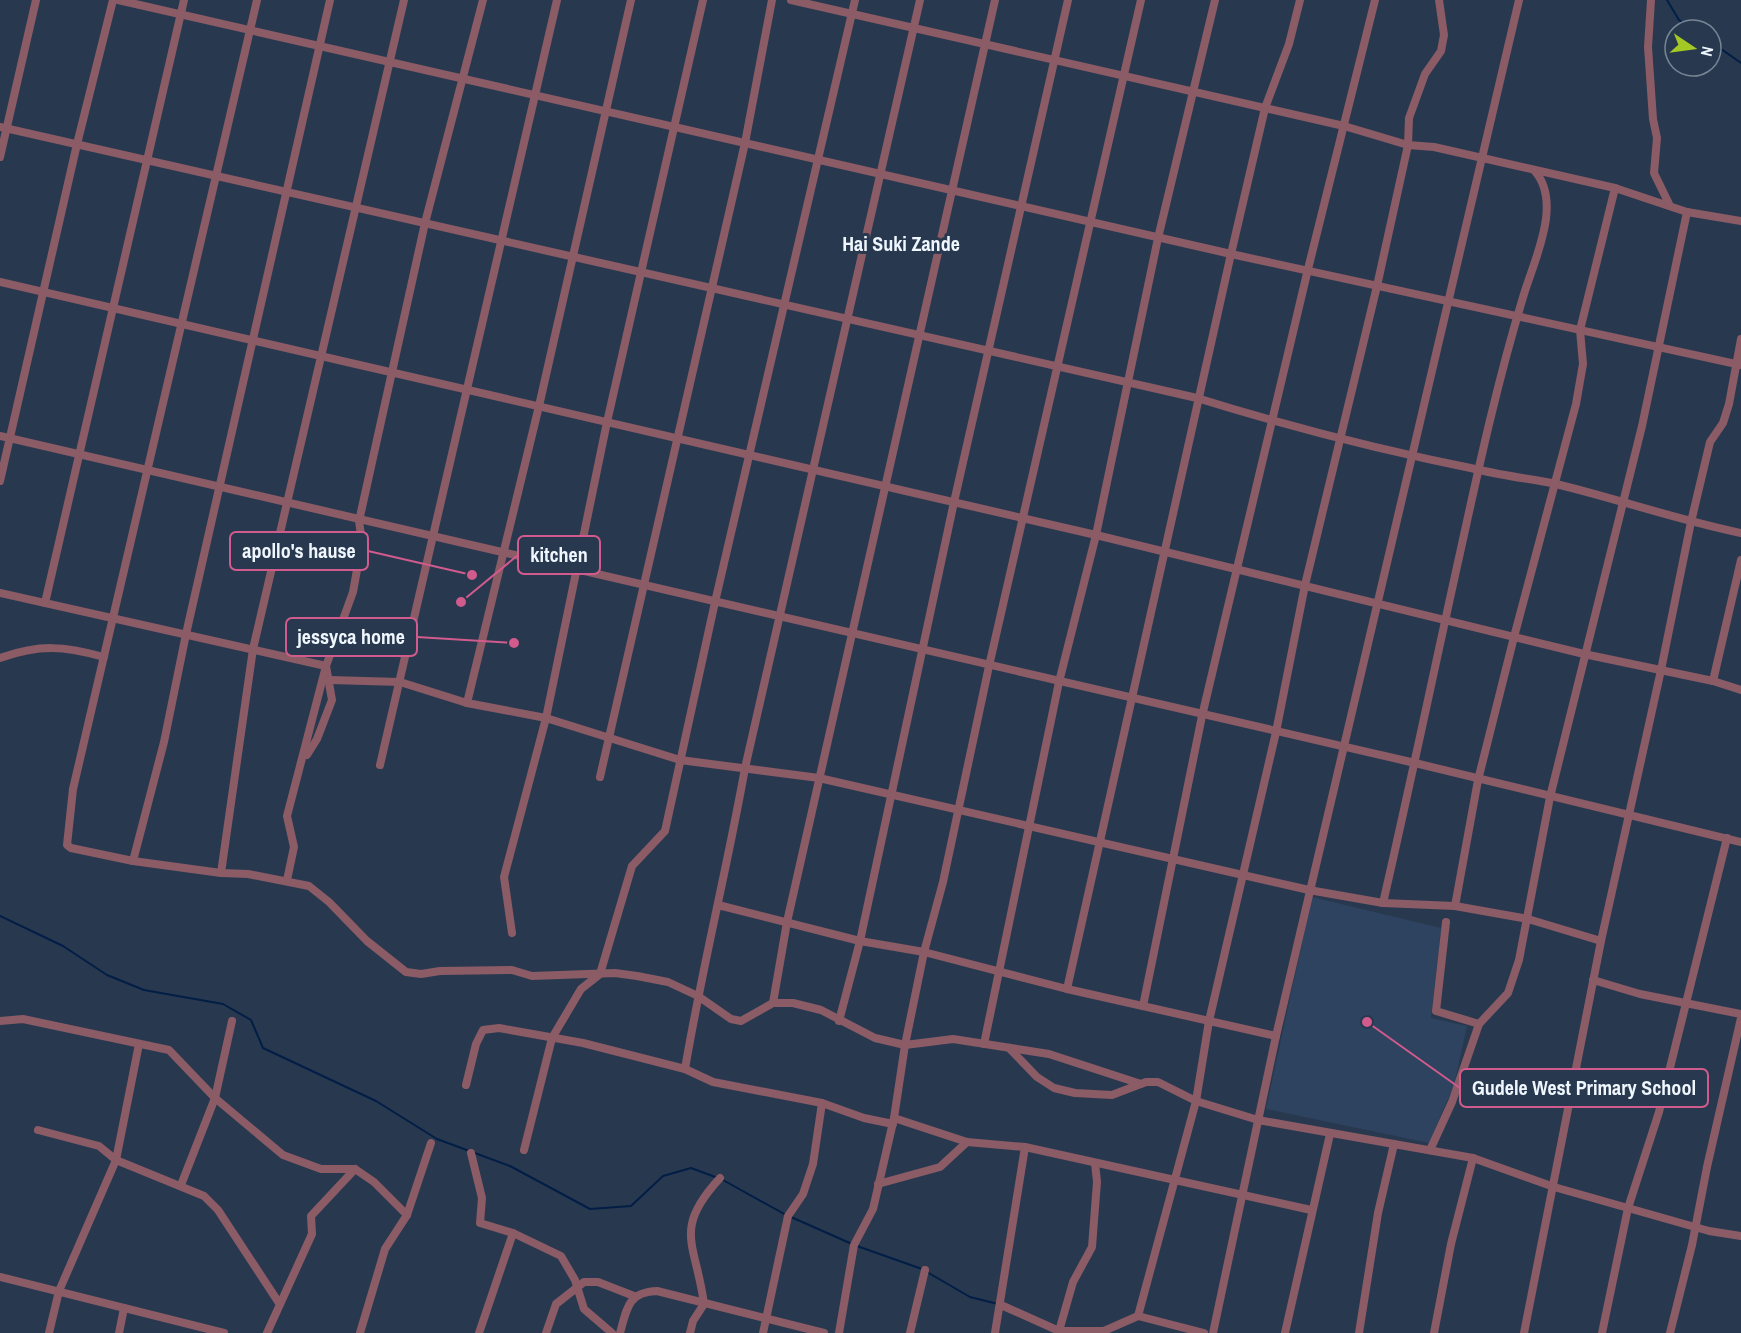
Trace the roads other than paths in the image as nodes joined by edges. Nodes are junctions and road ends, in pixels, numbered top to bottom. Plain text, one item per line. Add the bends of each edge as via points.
1 (36, 0) edge
2 (113, 0) edge
3 (118, 0) edge
4 (184, 0) edge
5 (257, 0) edge
6 (330, 0) edge
7 (404, 0) edge
8 (483, 0) edge
9 (557, 0) edge
10 (631, 0) edge
11 (703, 0) edge
12 (772, 0) edge
13 (791, 0) edge
14 (855, 0) edge
15 (920, 0) edge
16 (995, 0) edge
17 (1068, 0) edge
18 (1141, 0) edge
19 (1215, 0) edge
20 (1375, 0) edge
21 (1439, 0) edge
22 (1519, 0) edge
23 (1651, 0) edge
24 (1300, 1) edge
25 (853, 13) junction
26 (181, 14) junction
27 (913, 28) junction
28 (250, 30) junction
29 (985, 44) junction
30 (320, 46) junction
31 (1054, 60) junction
32 (390, 62) junction
33 (1124, 76) junction
34 (464, 79) junction
35 (1194, 92) junction
36 (534, 95) junction
37 (1265, 108) junction
38 (606, 111) junction
39 (1344, 126) junction
40 (673, 127) junction
41 (3, 128) edge
42 (746, 143) junction
43 (77, 144) junction
44 (1408, 145) junction
45 (0, 157) edge
46 (1480, 157) junction
47 (817, 159) junction
48 (147, 160) junction
49 (1533, 169) junction
50 (881, 174) junction
51 (216, 176) junction
52 (1615, 188) junction
53 (952, 190) junction
54 (287, 192) junction
55 (1021, 206) junction
56 (1670, 206) junction
57 (356, 207) junction
58 (1687, 212) junction
59 (1741, 221) edge
60 (1089, 222) junction
61 (425, 223) junction
62 (1158, 237) junction
63 (500, 240) junction
64 (1231, 254) junction
65 (571, 256) junction
66 (1308, 269) junction
67 (643, 272) junction
68 (0, 282) edge
69 (1377, 286) junction
70 (711, 288) junction
71 (43, 292) junction
72 (1448, 302) junction
73 (785, 305) junction
74 (113, 308) junction
75 (1517, 316) junction
76 (847, 319) junction
77 (183, 324) junction
78 (1580, 330) junction
79 (918, 335) junction
80 (1741, 339) edge
81 (253, 340) junction
82 (1657, 345) junction
83 (989, 351) junction
84 (322, 357) junction
85 (1738, 365) edge
86 (1056, 366) junction
87 (393, 374) junction
88 (1127, 382) junction
89 (468, 390) junction
90 (1197, 398) junction
91 (539, 406) junction
92 (1273, 421) junction
93 (607, 422) junction
94 (0, 436) edge
95 (1339, 437) junction
96 (10, 438) junction
97 (677, 438) junction
98 (79, 454) junction
99 (1410, 454) junction
100 (748, 455) junction
101 (149, 470) junction
102 (814, 470) junction
103 (1478, 470) junction
104 (0, 481) edge
105 (1554, 484) junction
106 (884, 486) junction
107 (219, 487) junction
108 (1622, 501) junction
109 (954, 502) junction
110 (289, 503) junction
111 (1023, 518) junction
112 (359, 521) junction
113 (1691, 522) junction
114 (1741, 533) edge
115 (1096, 535) junction
116 (433, 537) junction
117 (502, 552) junction
118 (1166, 552) junction
119 (1741, 560) edge
120 (1239, 569) junction
121 (576, 570) junction
122 (1305, 585) junction
123 (645, 587) junction
124 (0, 593) edge
125 (715, 602) junction
126 (45, 603) junction
127 (1376, 603) junction
128 (112, 617) junction
129 (778, 617) junction
130 (1445, 620) junction
131 (852, 633) junction
132 (186, 634) junction
133 (1514, 637) junction
134 (253, 649) junction
135 (922, 651) junction
136 (1584, 654) junction
137 (104, 657) junction
138 (0, 658) edge
139 (326, 666) junction
140 (988, 666) junction
141 (1661, 670) junction
142 (330, 680) junction
143 (1713, 681) junction
144 (400, 682) junction
145 (1059, 682) junction
146 (1741, 690) edge
147 (1134, 700) junction
148 (467, 703) junction
149 (1202, 716) junction
150 (546, 718) junction
151 (1276, 732) junction
152 (610, 739) junction
153 (1345, 748) junction
154 (304, 758) junction
155 (680, 760) junction
156 (1415, 763) junction
157 (380, 765) dead end
158 (745, 768) junction
159 (600, 777) dead end
160 (819, 778) junction
161 (1478, 780) junction
162 (892, 794) junction
163 (1550, 797) junction
164 (957, 810) junction
165 (1629, 817) junction
166 (1031, 825) junction
167 (1727, 838) junction
168 (1100, 842) junction
169 (1741, 842) edge
170 (1174, 860) junction
171 (133, 861) junction
172 (220, 873) junction
173 (1243, 875) junction
174 (288, 880) junction
175 (1309, 890) junction
176 (1383, 903) junction
177 (717, 905) junction
178 (1455, 906) junction
179 (1528, 919) junction
180 (787, 922) junction
181 (1446, 922) dead end
182 (512, 933) dead end
183 (860, 941) junction
184 (1601, 941) junction
185 (924, 952) junction
186 (999, 972) junction
187 (600, 974) junction
188 (1593, 980) junction
189 (1067, 989) junction
190 (698, 996) junction
191 (1686, 1002) junction
192 (773, 1003) junction
193 (1143, 1006) junction
194 (1741, 1016) edge
195 (0, 1021) edge
196 (232, 1021) dead end
197 (839, 1021) junction
198 (1209, 1021) junction
199 (1479, 1024) junction
200 (1276, 1036) junction
201 (552, 1038) junction
202 (139, 1044) junction
203 (984, 1044) junction
204 (905, 1045) junction
205 (1010, 1048) junction
206 (685, 1069) junction
207 (1141, 1084) junction
208 (466, 1085) dead end
209 (215, 1098) junction
210 (1196, 1101) junction
211 (822, 1103) junction
212 (1258, 1120) junction
213 (894, 1121) junction
214 (38, 1130) dead end
215 (1330, 1134) junction
216 (967, 1142) junction
217 (431, 1143) dead end
218 (1394, 1144) junction
219 (1024, 1147) junction
220 (524, 1150) dead end
221 (1430, 1150) junction
222 (471, 1153) dead end
223 (1473, 1158) junction
224 (116, 1160) junction
225 (1095, 1163) junction
226 (355, 1169) junction
227 (720, 1178) dead end
228 (1175, 1179) junction
229 (879, 1184) junction
230 (181, 1185) junction
231 (1554, 1186) junction
232 (1243, 1194) junction
233 (1628, 1208) junction
234 (1311, 1210) junction
235 (407, 1215) junction
236 (1695, 1226) junction
237 (513, 1233) junction
238 (1741, 1236) edge
239 (925, 1270) dead end
240 (0, 1277) edge
241 (577, 1288) junction
242 (58, 1291) junction
243 (634, 1296) junction
244 (279, 1303) junction
245 (704, 1305) junction
246 (1001, 1305) junction
247 (124, 1308) junction
248 (766, 1316) junction
249 (1138, 1316) junction
250 (189, 1329) edge
251 (1059, 1331) junction
252 (49, 1333) edge
253 (119, 1333) edge
254 (224, 1333) edge
255 (267, 1333) edge
256 (360, 1333) edge
257 (479, 1333) edge
258 (546, 1333) edge
259 (612, 1333) edge
260 (620, 1333) edge
261 (690, 1333) edge
262 (763, 1333) edge
263 (824, 1333) edge
264 (839, 1333) edge
265 (910, 1333) edge
266 (995, 1333) edge
267 (1204, 1333) edge
268 (1213, 1333) edge
269 (1285, 1333) edge
270 (1359, 1333) edge
271 (1434, 1333) edge
272 (1524, 1333) edge
273 (1602, 1333) edge
274 (1670, 1333) edge

1 - 41 street
2 - 43 street
3 - 26 street
4 - 26 street
5 - 28 street
6 - 30 street
7 - 32 street
8 - 34 street
9 - 36 street
10 - 38 street
11 - 40 street
12 - 42 street
13 - 25 street
14 - 25 street
15 - 27 street
16 - 29 street
17 - 31 street
18 - 33 street
19 - 35 street
20 - 39 street
21 - 44 street via 1444,35 1441,51 1415,97
22 - 46 street
23 - 56 street via 1648,47 1657,138 1654,173
24 - 37 street
25 - 27 street
25 - 47 street
26 - 28 street
26 - 48 street
27 - 29 street
27 - 50 street
28 - 30 street
28 - 51 street
29 - 31 street
29 - 53 street
30 - 32 street
30 - 54 street
31 - 33 street
31 - 55 street
32 - 34 street
32 - 57 street
33 - 35 street
33 - 60 street
34 - 36 street
34 - 61 street
35 - 37 street
35 - 62 street
36 - 38 street
36 - 63 street
37 - 39 street
37 - 64 street
38 - 40 street
38 - 65 street
39 - 44 street
39 - 66 street
40 - 42 street
40 - 67 street
41 - 43 street
41 - 45 street
42 - 47 street
42 - 70 street
43 - 48 street
43 - 71 street
44 - 46 street
44 - 69 street
46 - 49 street
46 - 72 street
47 - 50 street
47 - 73 street
48 - 51 street
48 - 74 street
49 - 52 street
49 - 75 street via 1547,191 1544,229
50 - 53 street
50 - 76 street
51 - 54 street
51 - 77 street
52 - 56 street
52 - 78 street
53 - 55 street
53 - 79 street
54 - 57 street
54 - 81 street
55 - 60 street
55 - 83 street
56 - 58 street
57 - 61 street
57 - 84 street
58 - 59 street
58 - 82 street
60 - 62 street
60 - 86 street
61 - 63 street
61 - 87 street
62 - 64 street
62 - 88 street
63 - 65 street
63 - 89 street
64 - 66 street
64 - 90 street
65 - 67 street
65 - 91 street
66 - 69 street
66 - 92 street
67 - 70 street
67 - 93 street
68 - 71 street
69 - 72 street
69 - 95 street
70 - 73 street
70 - 97 street
71 - 74 street
71 - 96 street
72 - 75 street
72 - 99 street
73 - 76 street
73 - 100 street
74 - 77 street
74 - 98 street
75 - 78 street
75 - 103 street
76 - 79 street
76 - 102 street
77 - 81 street
77 - 101 street
78 - 82 street
78 - 105 street via 1583,364 1578,394
79 - 83 street
79 - 106 street
80 - 85 street
81 - 84 street
81 - 107 street
82 - 85 street
82 - 108 street via 1642,426
83 - 86 street
83 - 109 street
84 - 87 street
84 - 110 street
85 - 113 street via 1723,423 1710,442
86 - 88 street
86 - 111 street
87 - 89 street
87 - 112 street
88 - 90 street
88 - 115 street
89 - 91 street
89 - 116 street
90 - 92 street
90 - 118 street
91 - 93 street
91 - 117 street
92 - 95 street
92 - 120 street
93 - 97 street
93 - 121 street
94 - 96 street
95 - 99 street
95 - 122 street
96 - 98 street
96 - 104 street
97 - 100 street
97 - 123 street
98 - 101 street
98 - 126 street
99 - 103 street
99 - 127 street
100 - 102 street
100 - 125 street
101 - 107 street
101 - 128 street
102 - 106 street
102 - 129 street
103 - 105 street
103 - 130 street
105 - 108 street
105 - 133 street
106 - 109 street
106 - 131 street
107 - 110 street
107 - 132 street
108 - 113 street
108 - 136 street
109 - 111 street
109 - 135 street
110 - 112 street
110 - 134 street
111 - 115 street
111 - 140 street
112 - 116 street
112 - 139 street via 360,562
113 - 114 street
113 - 141 street
115 - 118 street
115 - 145 street
116 - 117 street
116 - 144 street
117 - 121 street
117 - 148 street
118 - 120 street
118 - 147 street
119 - 143 street
120 - 122 street
120 - 149 street
121 - 123 street
121 - 150 street
122 - 127 street
122 - 151 street
123 - 125 street
123 - 152 street
124 - 126 street
125 - 129 street
125 - 155 street
126 - 128 street
127 - 130 street
127 - 153 street
128 - 132 street
128 - 137 street
129 - 131 street
129 - 158 street
130 - 133 street
130 - 156 street
131 - 135 street
131 - 160 street
132 - 134 street
132 - 171 street via 164,742
133 - 136 street
133 - 161 street
134 - 139 street
134 - 172 street
135 - 140 street
135 - 162 street
136 - 141 street
136 - 163 street
137 - 138 street via 68,647 18,652
137 - 171 street via 73,789 67,845
139 - 142 street
139 - 154 street
140 - 145 street
140 - 164 street
141 - 143 street
141 - 165 street
142 - 144 street
142 - 154 street via 332,700 327,716
143 - 146 street
144 - 148 street
144 - 157 street
145 - 147 street
145 - 166 street
147 - 149 street
147 - 168 street
148 - 150 street
149 - 151 street
149 - 170 street
150 - 152 street
150 - 182 street via 504,877
151 - 153 street
151 - 173 street
152 - 155 street
152 - 159 street
153 - 156 street
153 - 175 street
154 - 174 street via 287,816 294,847
155 - 158 street
155 - 187 street via 665,831 632,866
156 - 161 street
156 - 176 street
158 - 160 street
158 - 177 street
160 - 162 street
160 - 180 street
161 - 163 street
161 - 178 street
162 - 164 street
162 - 183 street
163 - 165 street
163 - 179 street
164 - 166 street
164 - 185 street
165 - 167 street
165 - 184 street
166 - 168 street
166 - 186 street
167 - 169 street
167 - 191 street
168 - 170 street
168 - 189 street
170 - 173 street
170 - 193 street
171 - 172 street
172 - 174 street
173 - 175 street
173 - 198 street
174 - 187 street via 309,885 406,972 512,970 532,976
175 - 176 street
175 - 200 street
176 - 178 street
177 - 180 street
177 - 190 street
178 - 179 street
179 - 184 street
179 - 199 street via 1508,993
180 - 183 street
180 - 192 street
181 - 199 street via 1436,1011
183 - 185 street
183 - 197 street
184 - 188 street
185 - 186 street
185 - 204 street
186 - 189 street
186 - 203 street
187 - 190 street via 668,982
187 - 201 street via 581,989
188 - 191 street
188 - 231 street
189 - 193 street
190 - 192 street via 731,1019 741,1021
190 - 206 street
191 - 194 street
191 - 233 street via 1659,1112
192 - 197 street via 805,1005
193 - 198 street
194 - 236 street
195 - 202 street via 23,1019
196 - 209 street
197 - 204 street via 875,1038
198 - 200 street
198 - 210 street
199 - 221 street
200 - 212 street
201 - 206 street
201 - 208 street via 499,1028 483,1030
201 - 220 street
202 - 209 street via 170,1050
202 - 224 street
203 - 204 street via 953,1039
203 - 205 street
204 - 213 street
205 - 207 street via 1049,1054
205 - 207 street via 1037,1077 1054,1088 1075,1094 1112,1095
206 - 211 street via 713,1082
207 - 210 street via 1165,1084
209 - 226 street via 283,1155 300,1164 328,1170
209 - 230 street
210 - 212 street
210 - 228 street
211 - 213 street via 864,1118
211 - 248 street via 813,1164 803,1194 788,1216
212 - 215 street
212 - 232 street
213 - 216 street
213 - 229 street
214 - 224 street via 99,1146
215 - 218 street
215 - 234 street
216 - 219 street
216 - 229 street via 940,1167
217 - 235 street
218 - 221 street
218 - 270 street via 1378,1213
219 - 225 street
219 - 246 street
221 - 223 street
222 - 237 street via 482,1198 480,1222
223 - 231 street
223 - 271 street
224 - 230 street
224 - 242 street
225 - 228 street
225 - 251 street via 1092,1247 1073,1282
226 - 235 street
226 - 244 street via 311,1216 312,1234
227 - 245 street via 695,1208 689,1227
228 - 232 street
228 - 249 street
229 - 264 street via 873,1209 854,1245
230 - 244 street via 204,1196 218,1210
231 - 233 street
231 - 272 street
232 - 234 street
232 - 268 street
233 - 236 street
233 - 273 street
234 - 269 street
235 - 256 street via 386,1249
236 - 238 street
236 - 274 street
237 - 241 street via 561,1256
237 - 257 street
239 - 265 street
240 - 242 street
241 - 243 street via 590,1280
241 - 258 street via 556,1304
241 - 259 street via 584,1309
242 - 247 street
242 - 252 street
243 - 245 street via 657,1291
243 - 260 street
244 - 255 street
245 - 248 street
245 - 261 street
246 - 251 street
246 - 266 street
247 - 250 street
247 - 253 street
248 - 262 street
248 - 263 street
249 - 251 street via 1104,1331
249 - 267 street
250 - 254 street

